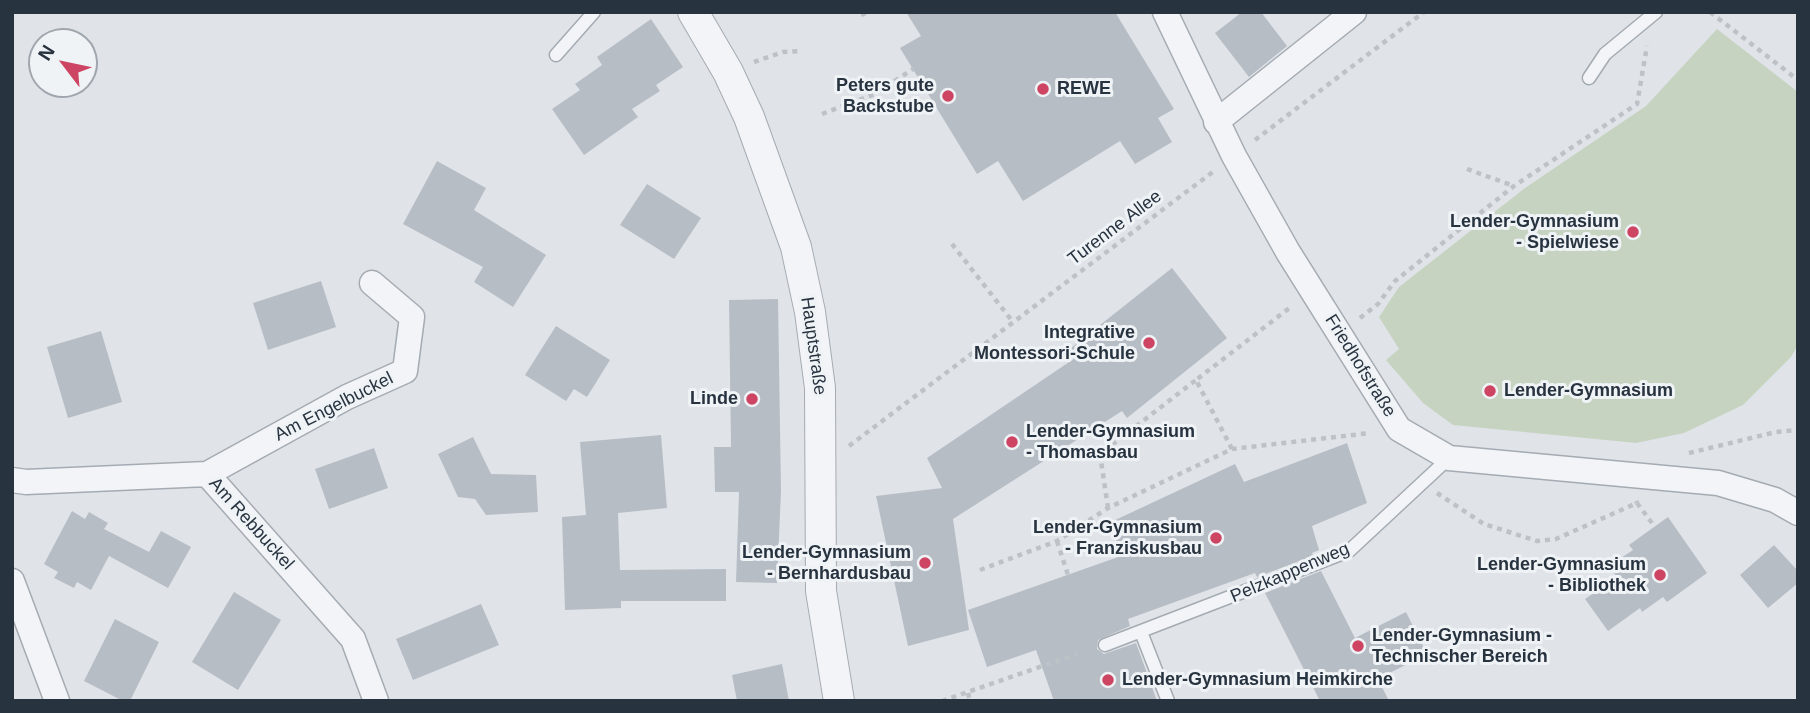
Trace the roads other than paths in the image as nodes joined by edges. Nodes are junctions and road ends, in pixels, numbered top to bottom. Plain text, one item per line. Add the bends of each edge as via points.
1 (594, 12) edge
2 (693, 12) edge
3 (1165, 12) edge
4 (1354, 12) edge
5 (1654, 14) edge
6 (556, 55) dead end
7 (1589, 78) dead end
8 (1216, 122) junction
9 (372, 283) dead end
10 (1449, 458) junction
11 (207, 474) junction
12 (12, 481) edge
13 (1798, 513) edge
14 (12, 581) edge
15 (1142, 632) junction
16 (1105, 645) dead end
17 (57, 701) edge
18 (376, 701) edge
19 (839, 701) edge
20 (1168, 701) edge

1 - 6 lane
2 - 19 street, Hauptstraße via 750,117 796,247 810,312 820,388 821,591
3 - 8 street, Friedhofstraße
4 - 8 street
5 - 7 lane via 1605,54
8 - 10 street, Friedhofstraße via 1312,290 1399,429
9 - 11 street, Am Engelbuckel via 412,317 405,371 347,397
10 - 13 street, Friedhofstraße via 1718,483 1775,500
10 - 15 lane, Pelzkappenweg via 1349,551
11 - 12 street, Am Rebbuckel
11 - 18 street, Am Rebbuckel via 353,639
14 - 17 street
15 - 16 lane, Pelzkappenweg
15 - 20 lane

